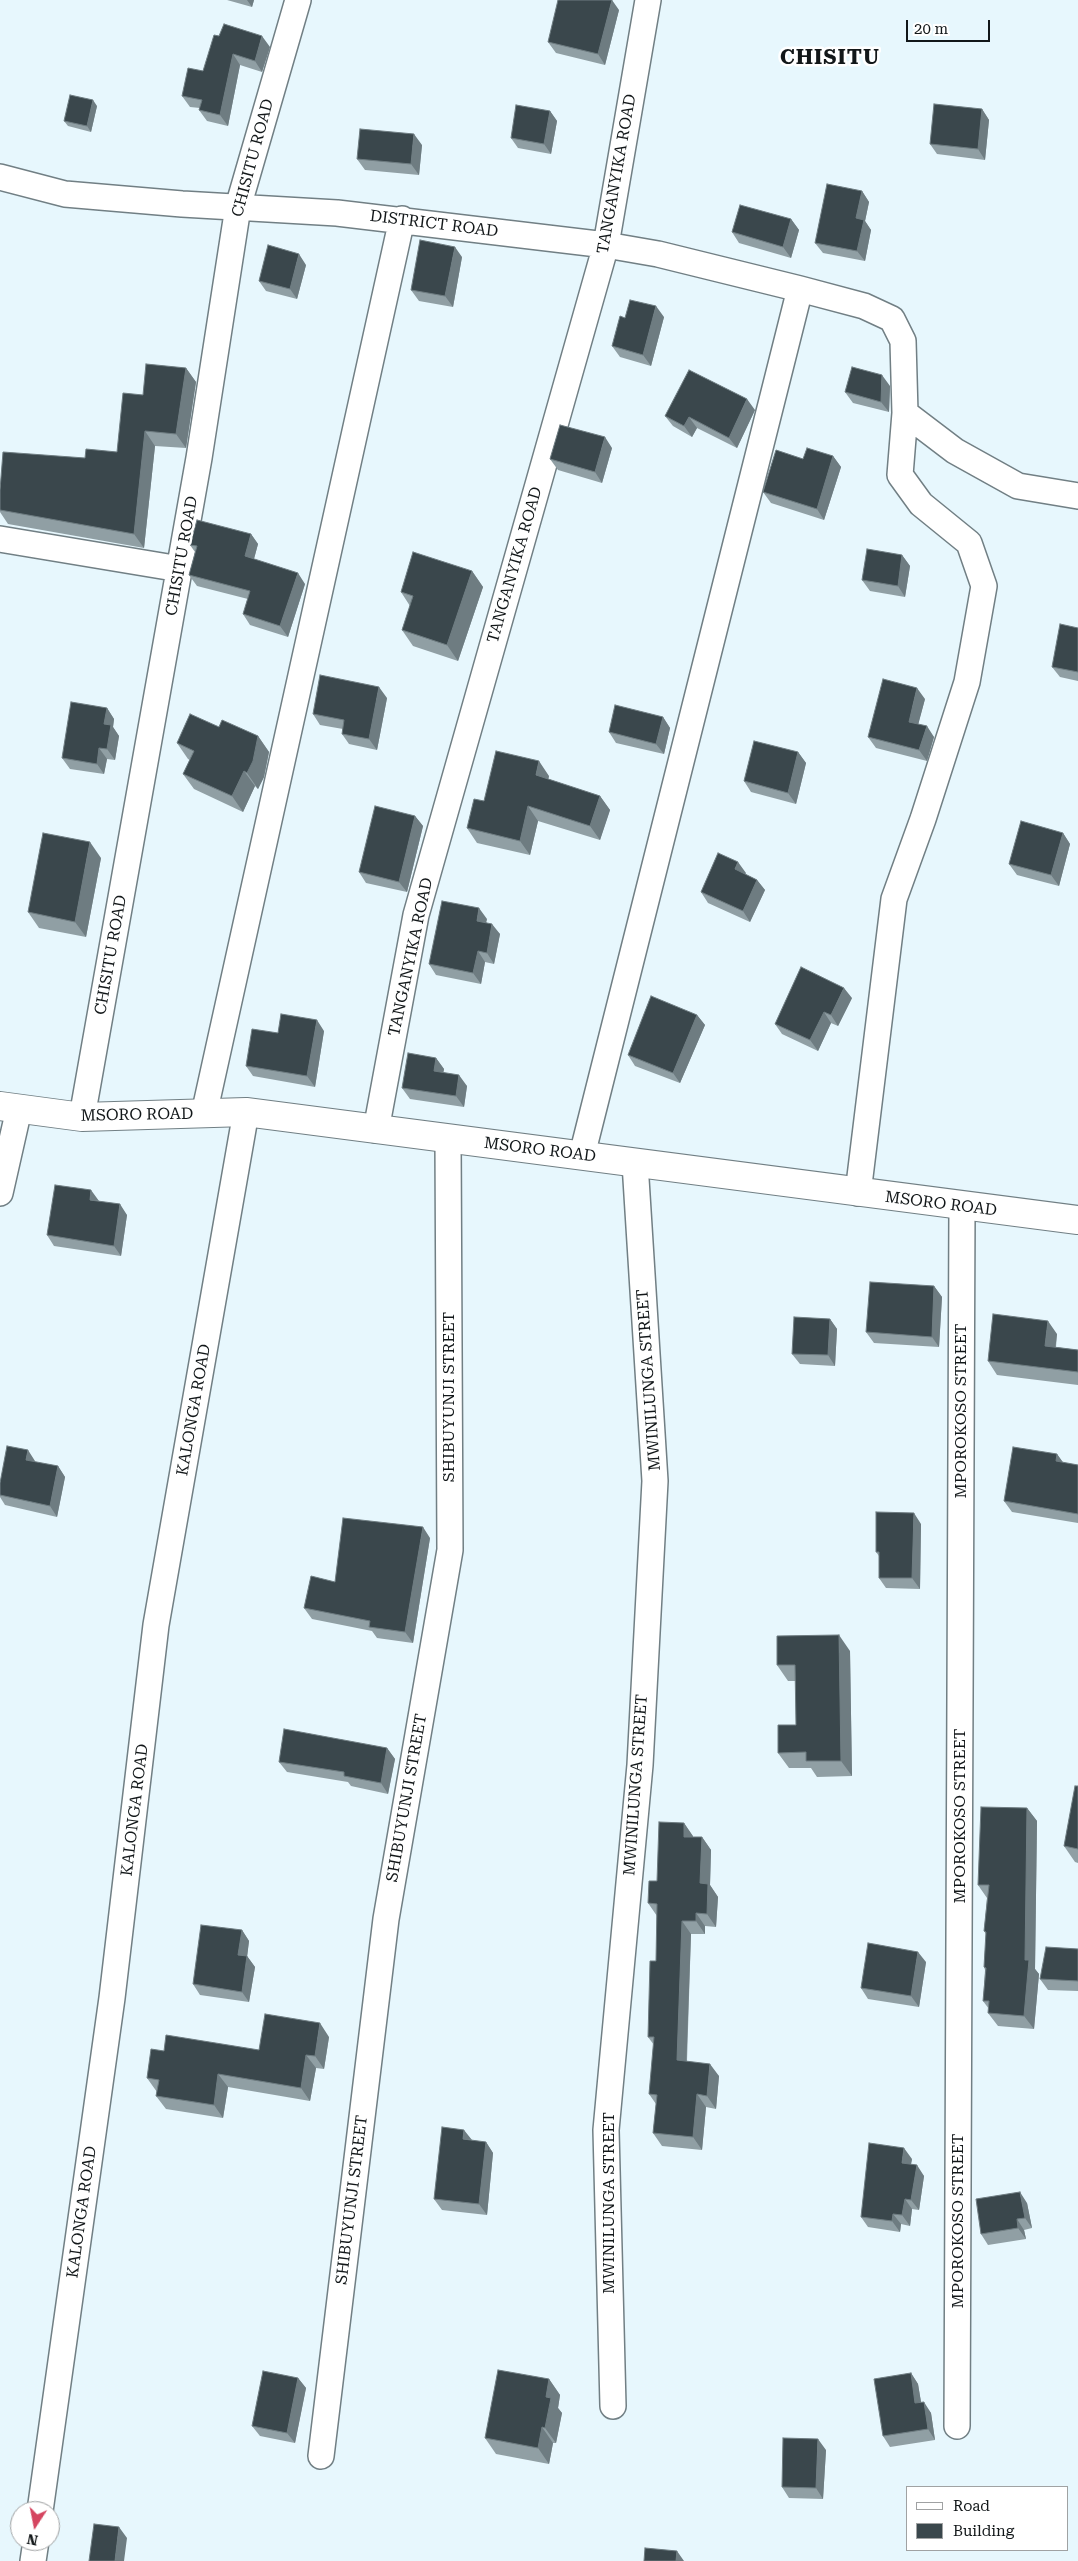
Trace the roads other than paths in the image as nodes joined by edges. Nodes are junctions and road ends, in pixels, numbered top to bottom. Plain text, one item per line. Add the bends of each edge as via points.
1 (298, 0) edge
2 (648, 0) edge
3 (0, 177) edge
4 (238, 208) junction
5 (402, 219) junction
6 (606, 245) junction
7 (800, 289) junction
8 (905, 413) junction
9 (1078, 496) edge
10 (0, 538) edge
11 (180, 568) junction
12 (10, 1107) edge
13 (246, 1112) junction
14 (204, 1114) junction
15 (82, 1117) junction
16 (376, 1130) junction
17 (448, 1139) junction
18 (582, 1155) junction
19 (635, 1163) junction
20 (0, 1193) edge
21 (858, 1193) junction
22 (962, 1206) junction
23 (1078, 1220) edge
24 (612, 2406) dead end
25 (958, 2426) dead end
26 (321, 2456) dead end
27 (41, 2501) edge

1 - 4 street, CHISITU ROAD
2 - 6 street, TANGANYIKA ROAD
3 - 4 street, DISTRICT ROAD via 65,194
4 - 5 street, DISTRICT ROAD
4 - 11 street, CHISITU ROAD
5 - 6 street, DISTRICT ROAD
5 - 14 street
6 - 7 street, DISTRICT ROAD via 658,254
6 - 16 street, TANGANYIKA ROAD via 416,915
7 - 8 street, DISTRICT ROAD via 864,306 892,319 903,341
7 - 18 street
8 - 9 street via 955,452 1018,486
8 - 21 street, DISTRICT ROAD via 900,475 921,504 969,544 984,586 967,682 894,899
10 - 11 street
11 - 15 street, CHISITU ROAD
12 - 15 street, MSORO ROAD
12 - 20 street
13 - 14 street, MSORO ROAD
13 - 16 street, MSORO ROAD
13 - 27 street, KALONGA ROAD via 156,1625 112,1998
14 - 15 street, MSORO ROAD
16 - 17 street, MSORO ROAD
17 - 18 street, MSORO ROAD
17 - 26 street, SHIBUYUNJI STREET via 450,1550 386,1918
18 - 19 street, MSORO ROAD
19 - 21 street, MSORO ROAD
19 - 24 street, MWINILUNGA STREET via 655,1481 640,1765 606,2130
21 - 22 street, MSORO ROAD
22 - 23 street, MSORO ROAD
22 - 25 street, MPOROKOSO STREET

